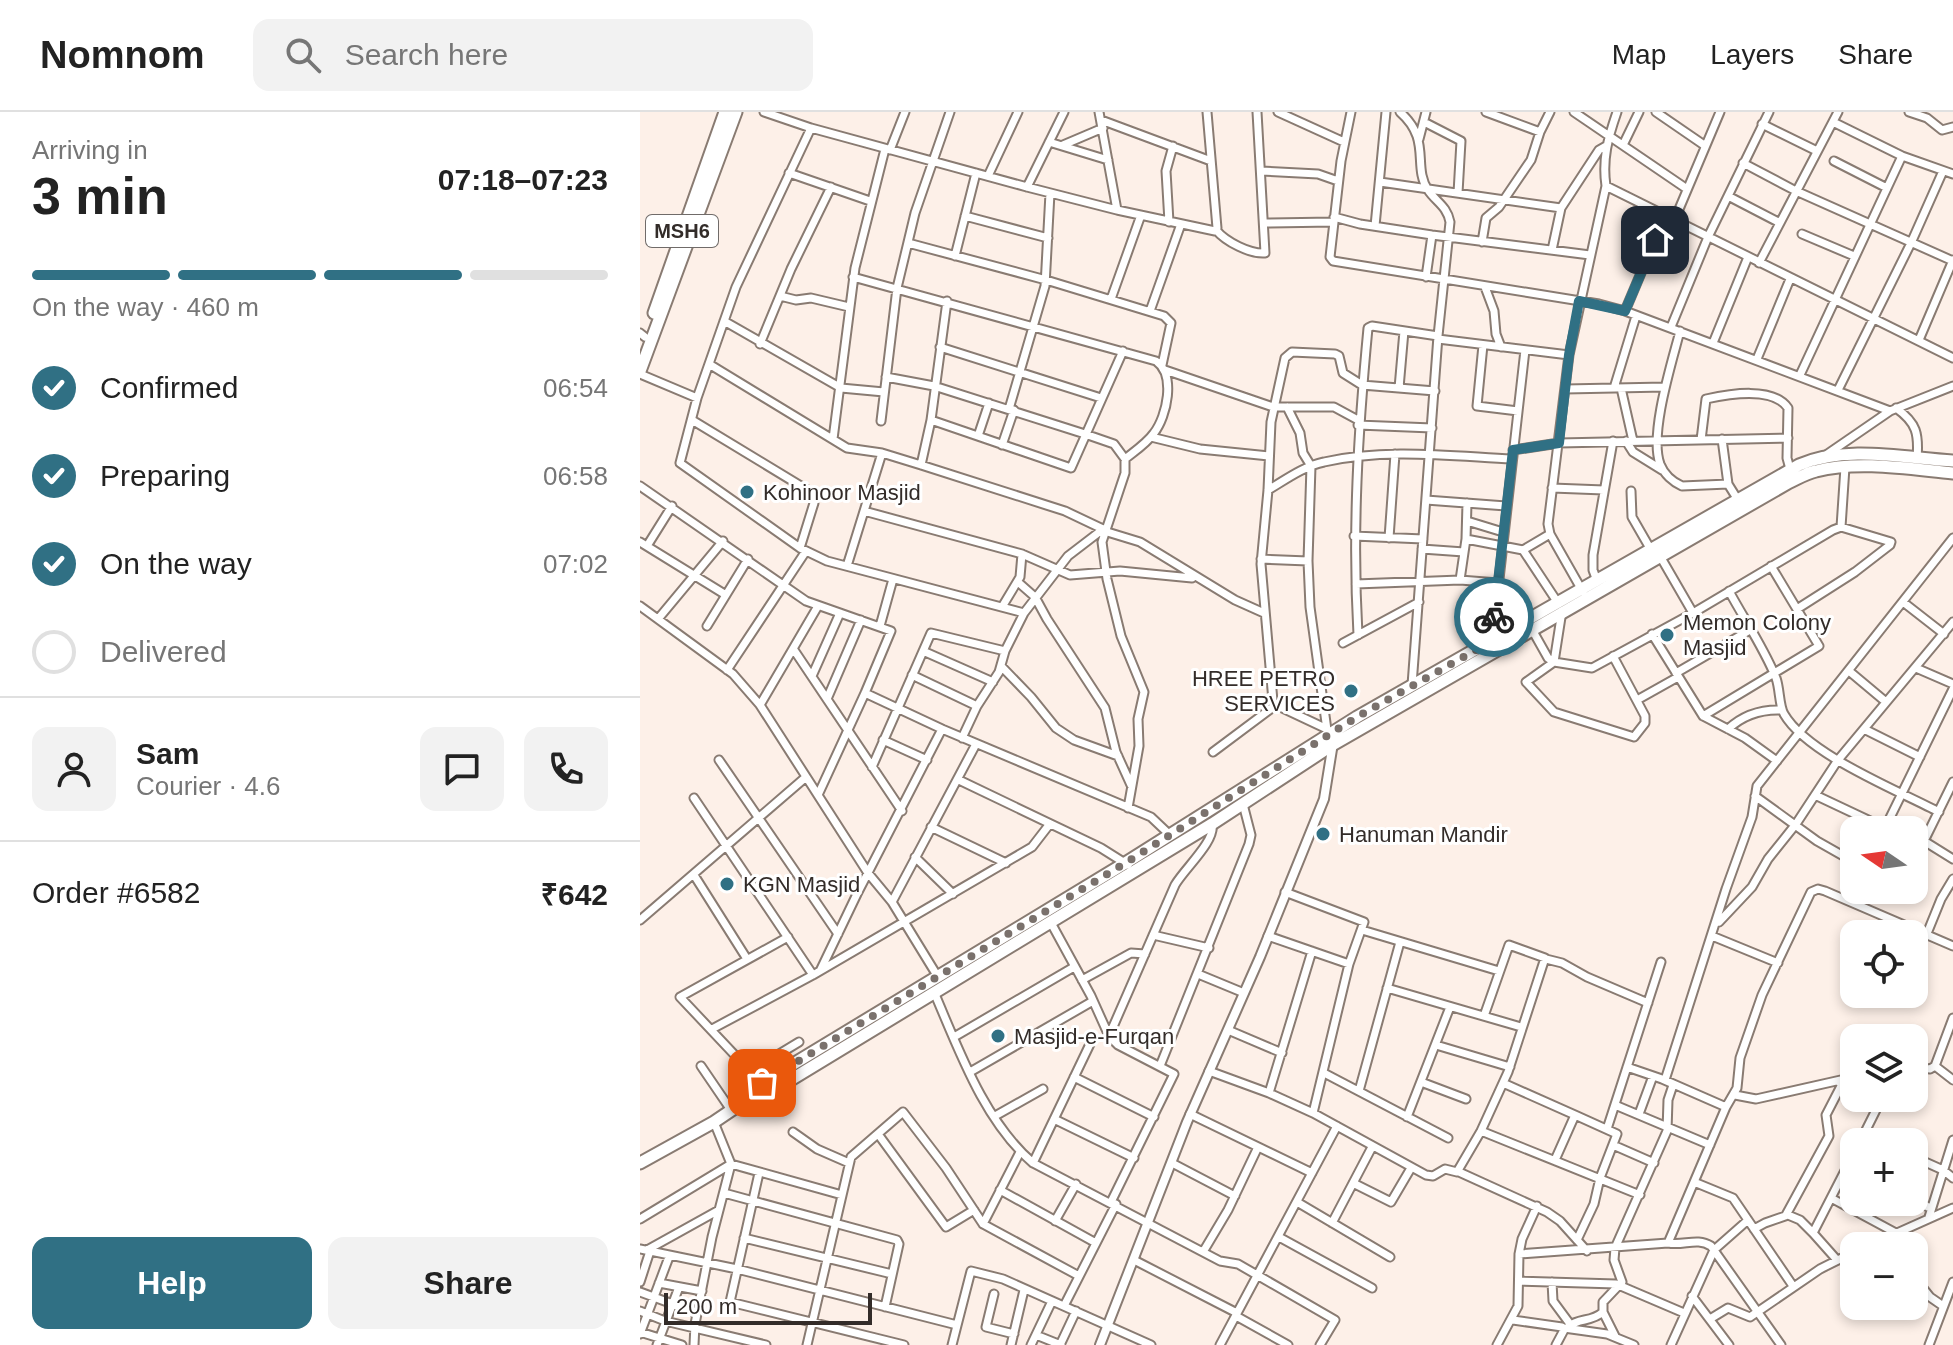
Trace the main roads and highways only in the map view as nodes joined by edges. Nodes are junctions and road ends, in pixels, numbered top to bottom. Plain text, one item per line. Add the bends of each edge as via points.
1 (725, 112) edge
2 (736, 112) edge
3 (642, 335) edge
4 (640, 351) edge
5 (640, 373) edge
6 (1953, 461) edge
7 (1953, 473) edge
8 (1656, 553) junction
9 (1583, 594) junction
10 (1530, 624) junction
11 (1330, 736) junction
12 (1130, 867) junction
13 (640, 1163) edge

1 - 3 main road, MSH6
2 - 5 main road
3 - 4 main road, MSH6
6 - 8 main road via 1853,454 1813,459
7 - 8 main road via 1845,467 1812,472
8 - 9 main road
8 - 9 main road via 1597,581
9 - 10 main road
10 - 11 main road
10 - 11 main road via 1412,685
11 - 12 main road via 1170,835
11 - 12 main road via 1243,804
12 - 13 main road

